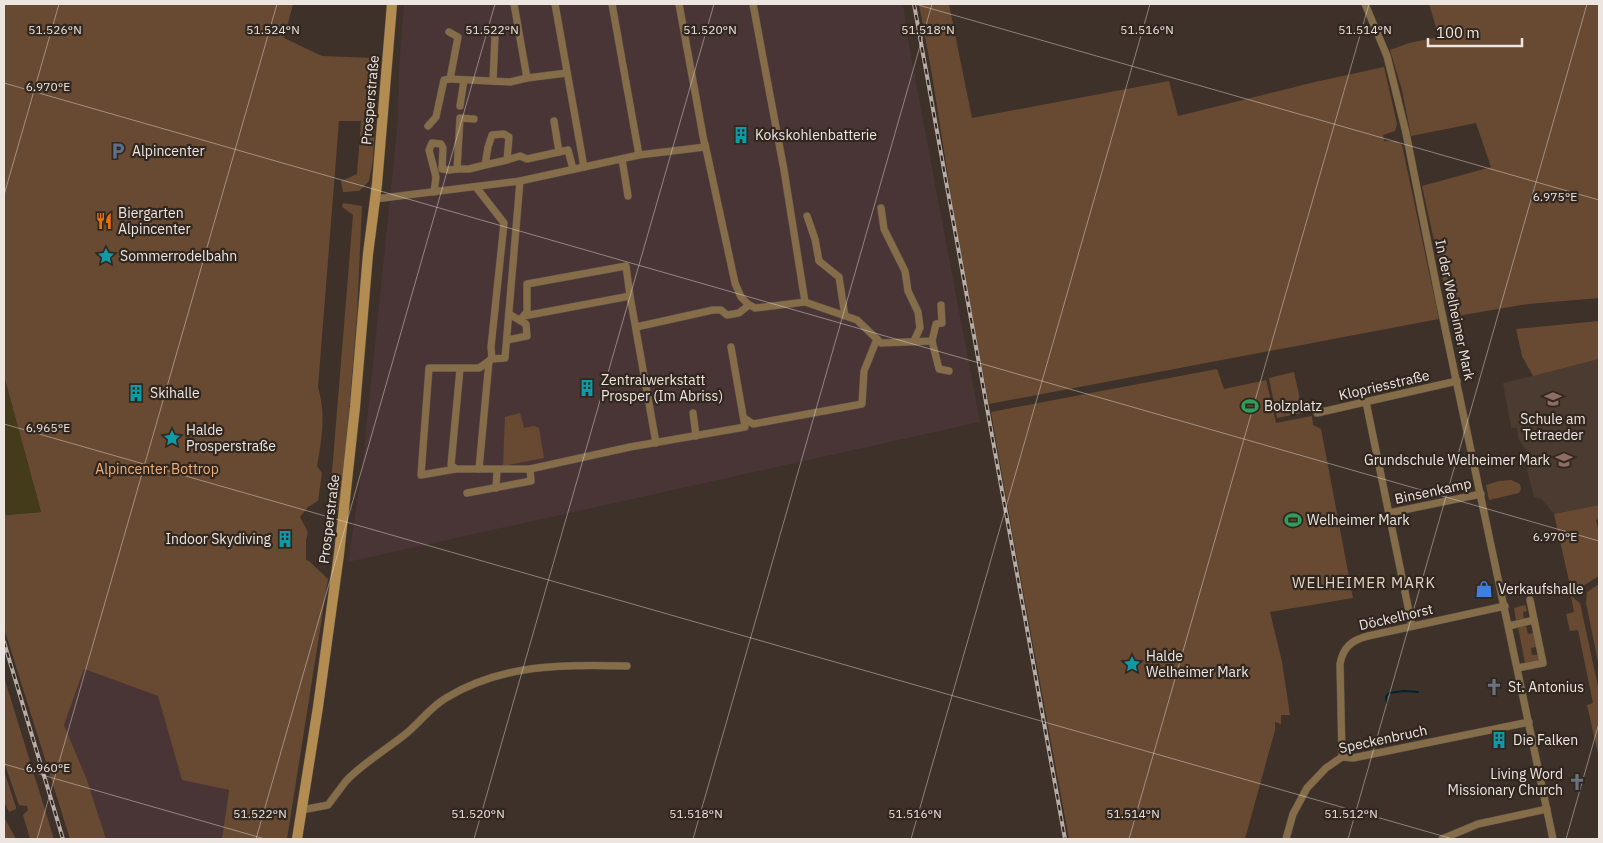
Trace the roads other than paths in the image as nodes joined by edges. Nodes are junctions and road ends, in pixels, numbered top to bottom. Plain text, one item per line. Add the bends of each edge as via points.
1 (392, 4) edge
2 (514, 4) edge
3 (554, 4) edge
4 (612, 4) edge
5 (680, 4) edge
6 (753, 4) edge
7 (1365, 4) edge
8 (488, 29) dead end
9 (449, 32) dead end
10 (567, 73) junction
11 (527, 78) junction
12 (450, 79) junction
13 (464, 80) junction
14 (493, 81) junction
15 (460, 106) dead end
16 (474, 119) dead end
17 (554, 121) dead end
18 (428, 126) dead end
19 (704, 141) junction
20 (559, 152) junction
21 (639, 155) junction
22 (622, 159) junction
23 (507, 160) junction
24 (485, 165) junction
25 (584, 167) junction
26 (456, 169) junction
27 (573, 170) junction
28 (520, 181) junction
29 (476, 187) junction
30 (434, 192) junction
31 (628, 196) dead end
32 (375, 199) junction
33 (882, 208) dead end
34 (807, 216) dead end
35 (630, 296) junction
36 (805, 302) junction
37 (749, 305) junction
38 (941, 305) dead end
39 (509, 314) junction
40 (845, 316) junction
41 (522, 318) junction
42 (636, 326) junction
43 (877, 339) junction
44 (506, 340) junction
45 (914, 340) junction
46 (932, 341) junction
47 (731, 347) dead end
48 (490, 360) junction
49 (460, 369) junction
50 (949, 371) dead end
51 (1457, 381) junction
52 (1366, 402) junction
53 (693, 413) dead end
54 (1317, 413) dead end
55 (744, 418) junction
56 (696, 436) junction
57 (656, 443) junction
58 (456, 469) junction
59 (479, 469) junction
60 (530, 469) junction
61 (496, 470) junction
62 (496, 488) junction
63 (466, 493) dead end
64 (1481, 494) junction
65 (1389, 513) junction
66 (1530, 600) dead end
67 (1505, 606) junction
68 (1534, 620) junction
69 (1412, 626) junction
70 (1509, 626) junction
71 (626, 666) dead end
72 (1518, 668) junction
73 (1529, 722) junction
74 (1342, 757) junction
75 (1547, 809) junction
76 (302, 810) junction
77 (297, 839) edge
78 (1286, 839) edge
79 (1442, 839) edge
80 (1553, 839) edge

1 - 32 main road, Prosperstraße
2 - 11 street
3 - 10 street
4 - 21 street
5 - 19 street
6 - 36 street
7 - 51 street, In der Welheimer Mark via 1394,80
8 - 14 street via 495,36
9 - 12 street via 458,37
10 - 11 street
10 - 25 street
11 - 14 street
12 - 13 street
12 - 18 street via 444,80 436,118
13 - 14 street
13 - 15 street
16 - 26 street via 460,118
17 - 20 street
19 - 21 street via 705,147
19 - 37 street via 735,283
20 - 23 street
20 - 27 street via 568,150
21 - 22 street
22 - 25 street
22 - 31 street
23 - 24 street
23 - 24 street via 509,137 492,135
24 - 26 street
25 - 27 street
26 - 30 street via 442,168 442,144 432,143 428,150 434,168
27 - 28 street
28 - 29 street
28 - 39 street
29 - 30 street
29 - 48 street via 504,223
30 - 32 street
32 - 76 main road, Prosperstraße via 339,554
33 - 45 street via 884,230 905,271 908,291 918,312 920,328
34 - 40 street via 819,261 839,277
35 - 41 street
35 - 41 street via 626,266 527,284 527,312
35 - 42 street
36 - 37 street via 754,308
36 - 40 street
37 - 42 street via 739,313 727,315 721,310 713,310
38 - 46 street via 942,323 936,324
39 - 41 street
39 - 44 street
40 - 43 street via 857,320
41 - 44 street via 527,336
42 - 57 street
43 - 45 street via 881,343
43 - 55 street via 864,371 862,404 753,424
44 - 48 street via 505,358
45 - 46 street
46 - 50 street via 939,369
47 - 55 street
48 - 49 street via 479,368
48 - 59 street
49 - 58 street via 451,465
49 - 58 street via 429,368 421,476
51 - 52 street, Klopriesstraße
51 - 64 street, In der Welheimer Mark
52 - 54 street, Klopriesstraße
52 - 65 street
53 - 56 street
55 - 56 street via 745,427
56 - 57 street
57 - 60 street
58 - 59 street
59 - 61 street
60 - 61 street
60 - 62 street via 531,481
61 - 62 street
62 - 63 street
64 - 65 street, Binsenkamp
64 - 67 street, In der Welheimer Mark
65 - 69 street
66 - 68 street
67 - 69 street, Döckelhorst
67 - 70 street, In der Welheimer Mark
68 - 70 street
68 - 72 street via 1542,663
69 - 74 street, Döckelhorst via 1358,639 1345,648 1340,664
70 - 72 street, In der Welheimer Mark
71 - 76 street via 514,670 481,681 445,699 406,735 347,781 328,806
72 - 73 street, In der Welheimer Mark
73 - 74 street, Speckenbruch via 1353,758
73 - 75 street, In der Welheimer Mark
74 - 78 street, Speckenbruch via 1307,788 1293,814
75 - 79 street via 1478,824
75 - 80 street, In der Welheimer Mark
76 - 77 main road, Prosperstraße

